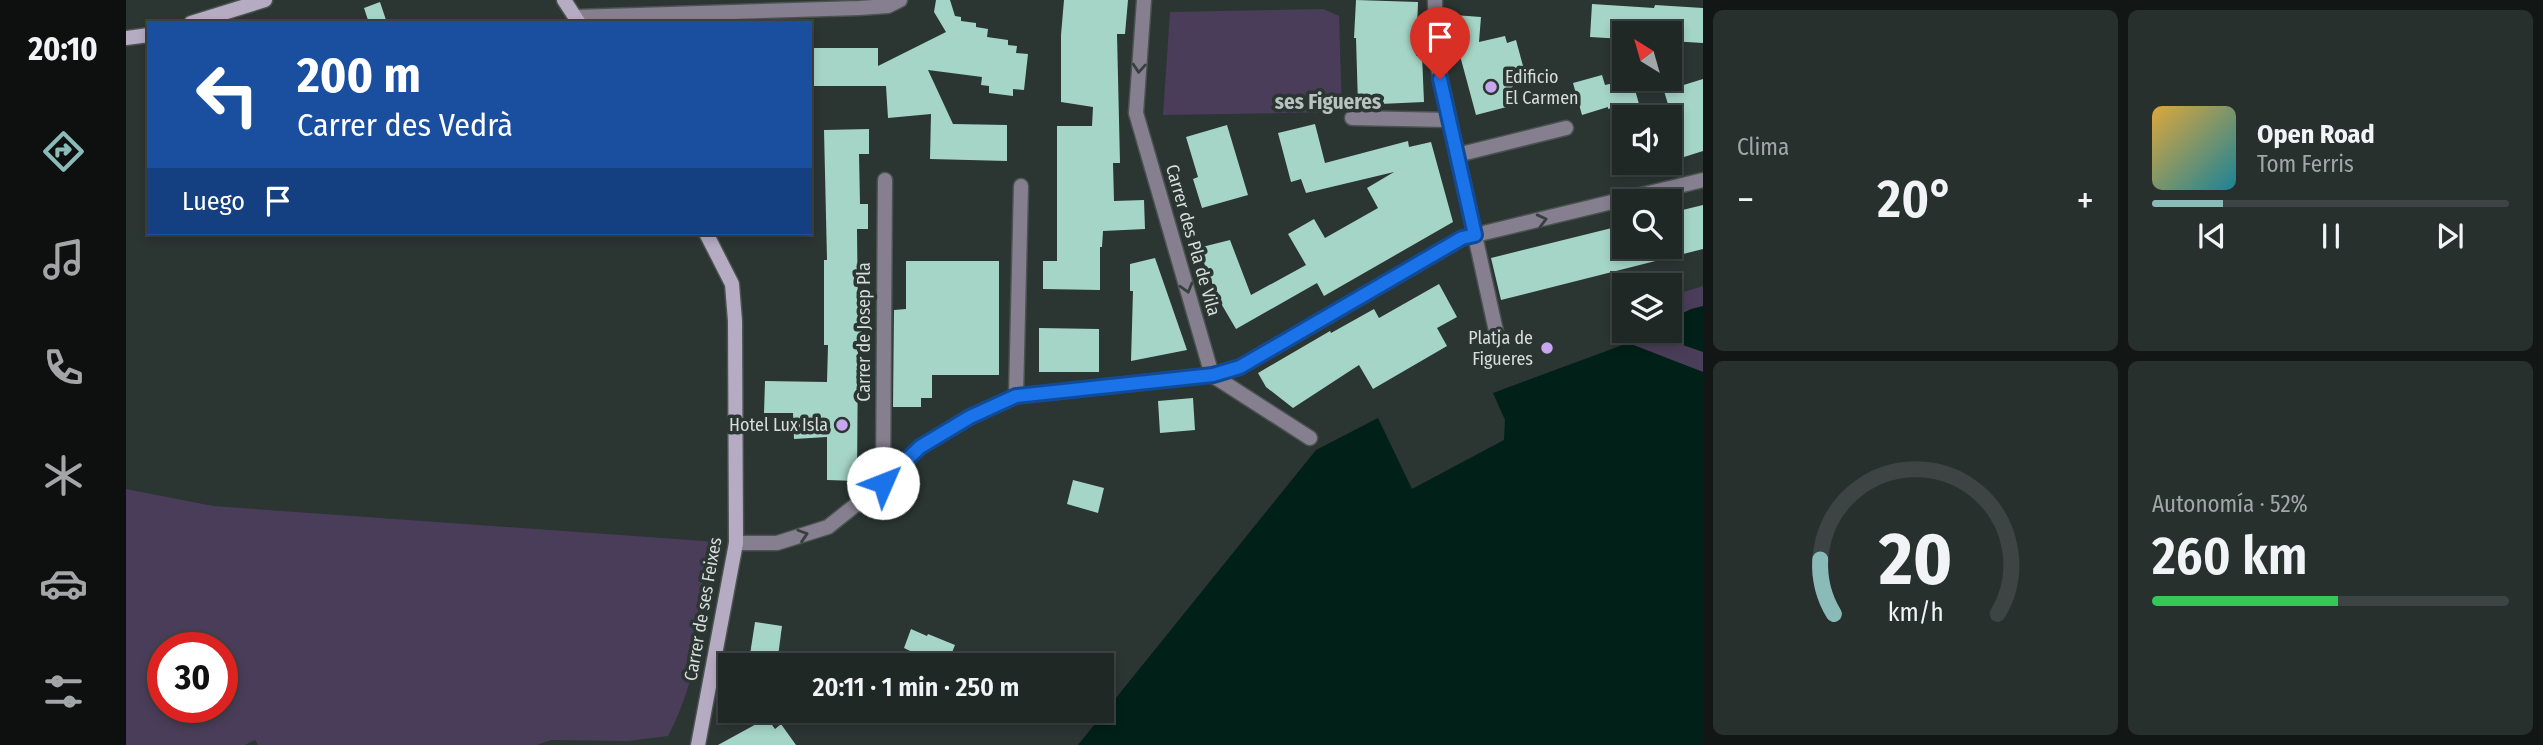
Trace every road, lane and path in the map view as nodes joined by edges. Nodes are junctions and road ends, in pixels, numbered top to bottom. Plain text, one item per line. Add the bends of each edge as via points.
1 (265, 0) edge
2 (564, 0) edge
3 (900, 0) edge
4 (1144, 0) edge
5 (1435, 0) edge
6 (577, 20) edge
7 (197, 21) edge
8 (147, 35) edge
9 (126, 38) edge
10 (1352, 118) dead end
11 (1449, 120) junction
12 (1566, 128) dead end
13 (1457, 155) junction
14 (885, 180) dead end
15 (1703, 180) edge
16 (1021, 186) dead end
17 (707, 235) edge
18 (1475, 235) junction
19 (1496, 331) dead end
20 (1213, 375) junction
21 (1016, 396) junction
22 (1310, 438) dead end
23 (883, 483) junction
24 (736, 543) junction
25 (698, 745) edge

1 - 7 street
2 - 6 street
3 - 6 street via 888,6 859,8
4 -> 20 street, Carrer des Pla de Vila via 1136,113
5 - 11 street via 1436,58
8 - 9 street
10 - 11 street
11 - 13 street
12 - 13 street
13 - 18 street
14 - 23 street, Carrer de Josep Pla
18 -> 15 street
16 - 21 street
17 - 24 street, Carrer de ses Feixes via 732,284
18 - 19 street
18 - 20 street via 1462,238 1240,367
20 - 21 street
20 - 22 street
21 - 23 street via 920,447
24 -> 23 street via 777,543 828,527
24 - 25 street, Carrer de ses Feixes

